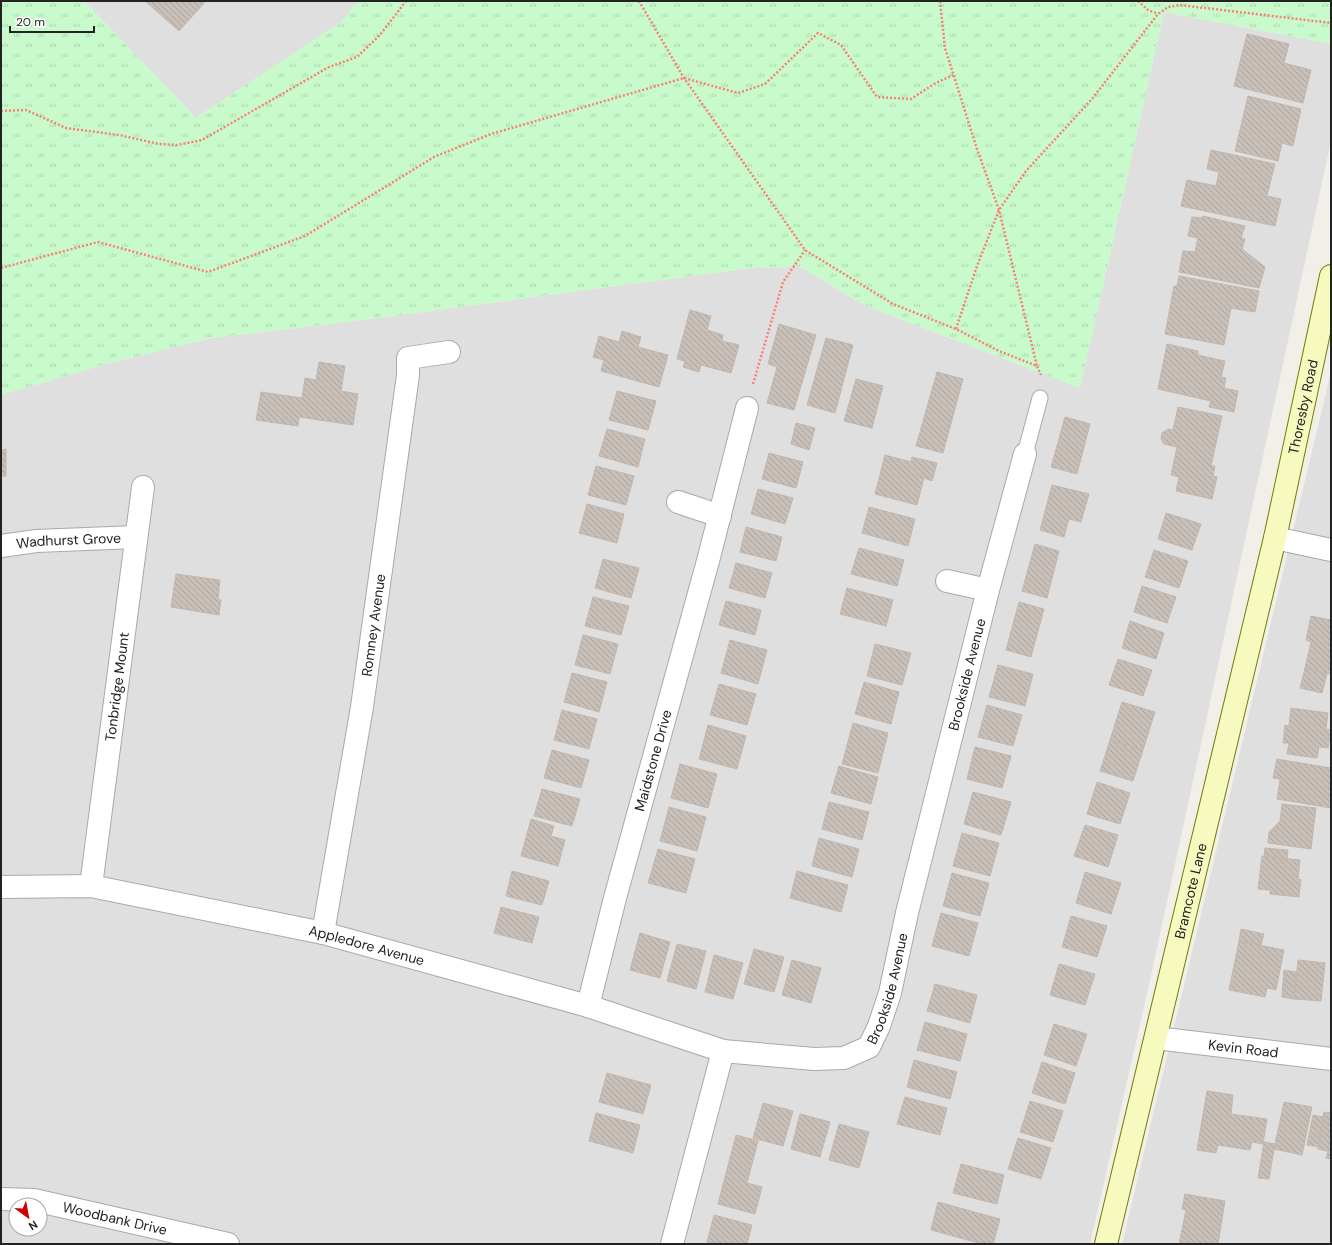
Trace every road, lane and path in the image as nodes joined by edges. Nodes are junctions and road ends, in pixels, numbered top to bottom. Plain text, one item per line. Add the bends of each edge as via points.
1 (406, 1) edge
2 (639, 1) edge
3 (940, 1) edge
4 (1138, 1) edge
5 (1158, 14) junction
6 (1331, 23) edge
7 (953, 75) junction
8 (684, 78) junction
9 (1, 111) edge
10 (999, 210) junction
11 (805, 250) junction
12 (1, 268) edge
13 (1331, 276) edge
14 (956, 329) junction
15 (449, 352) dead end
16 (1037, 366) junction
17 (1040, 398) joint
18 (747, 408) joint
19 (1026, 454) joint
20 (143, 487) dead end
21 (678, 502) dead end
22 (720, 516) junction
23 (136, 537) junction
24 (1275, 538) junction
25 (1, 546) edge
26 (1331, 550) edge
27 (947, 581) dead end
28 (988, 590) junction
29 (91, 886) junction
30 (1, 887) edge
31 (323, 933) junction
32 (588, 1006) junction
33 (1156, 1038) junction
34 (723, 1051) junction
35 (1331, 1059) edge
36 (1, 1199) edge
37 (228, 1244) edge
38 (672, 1244) edge
39 (1106, 1244) edge

1 - 9 path via 380,35 357,58 329,67 202,140 177,145 159,144 119,135 66,128 26,110
2 - 8 path
3 - 7 path via 945,48
4 - 5 path via 1148,10
5 - 6 path via 1168,7 1180,5
5 - 10 path via 1092,99 1026,172
7 - 8 path via 911,99 877,97 842,45 818,33 765,84 738,93
7 - 10 path
8 - 11 path
8 - 12 path via 491,134 434,157 305,236 208,272 98,242
10 - 14 path
10 - 16 path
11 - 14 path via 893,304
11 - 18 path via 783,282
13 - 24 street, Thoresby Road
14 - 16 path via 999,351
15 - 31 street, Romney Avenue via 408,358 407,383 362,707
16 - 17 path via 1041,375
17 - 19 lane
18 - 22 street, Maidstone Drive
19 - 28 street, Brookside Avenue
20 - 23 street, Tonbridge Mount
21 - 22 street
22 - 32 street, Maidstone Drive via 615,898
23 - 25 street, Wadhurst Grove via 36,541
23 - 29 street, Tonbridge Mount
24 - 26 street
24 - 33 street, Bramcote Lane
27 - 28 street
28 - 34 street, Brookside Avenue via 907,913 890,993 869,1047 844,1058 829,1059
29 - 30 street, Appledore Avenue
29 - 31 street, Appledore Avenue
31 - 32 street, Appledore Avenue
32 - 34 street, Appledore Avenue
33 - 35 street, Kevin Road
33 - 39 street, Bramcote Lane
34 - 38 street
36 - 37 street, Woodbank Drive via 34,1200

